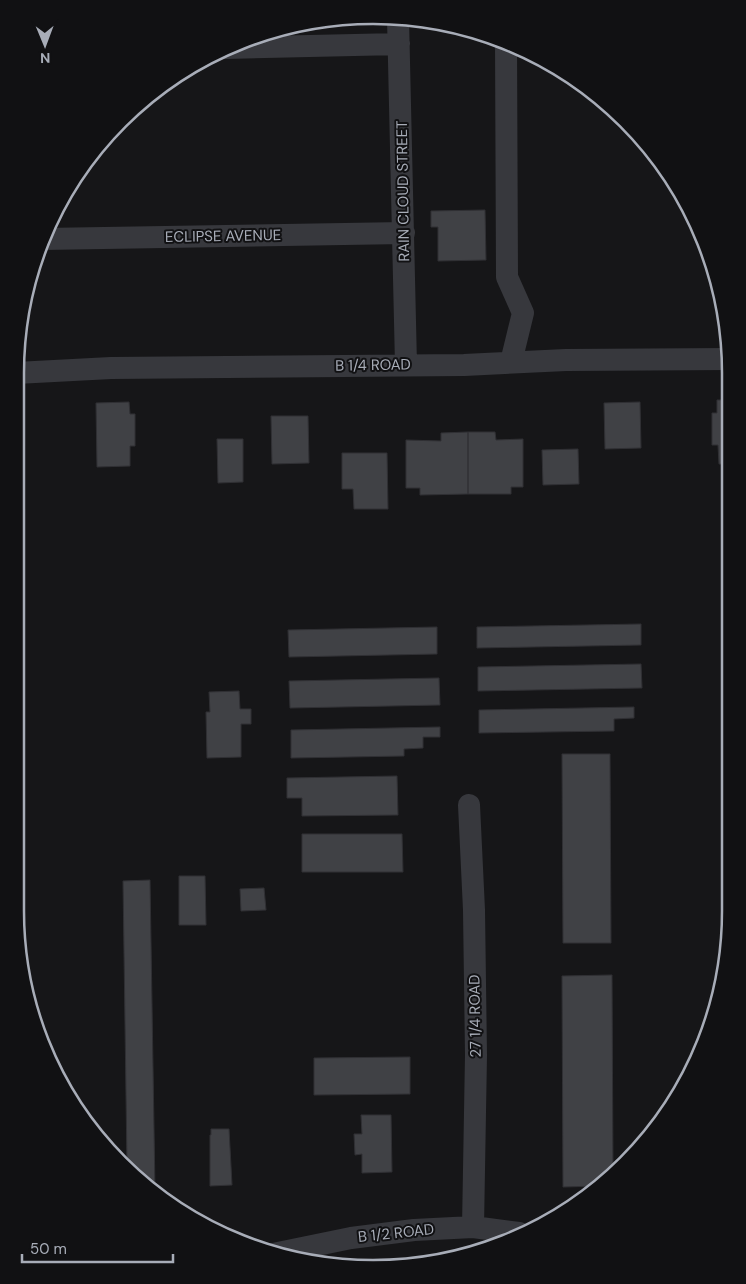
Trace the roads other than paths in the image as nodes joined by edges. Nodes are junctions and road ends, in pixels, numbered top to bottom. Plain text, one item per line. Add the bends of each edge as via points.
1 (398, 24) edge
2 (400, 44) junction
3 (246, 48) edge
4 (506, 50) edge
5 (404, 233) junction
6 (50, 239) edge
7 (722, 359) edge
8 (511, 362) junction
9 (406, 365) junction
10 (24, 373) edge
11 (469, 805) dead end
12 (473, 1228) junction
13 (511, 1232) edge
14 (292, 1250) edge

1 - 2 street, RAIN CLOUD STREET
2 - 3 street
2 - 5 street, RAIN CLOUD STREET
4 - 8 street via 507,277 523,313
5 - 6 street, ECLIPSE AVENUE
5 - 9 street, RAIN CLOUD STREET
7 - 8 street, B 1/4 ROAD
8 - 9 street, B 1/4 ROAD
9 - 10 street, B 1/4 ROAD via 111,368
11 - 12 street, 27 1/4 ROAD via 476,1055
12 - 13 street, B 1/2 ROAD
12 - 14 street, B 1/2 ROAD via 414,1230

